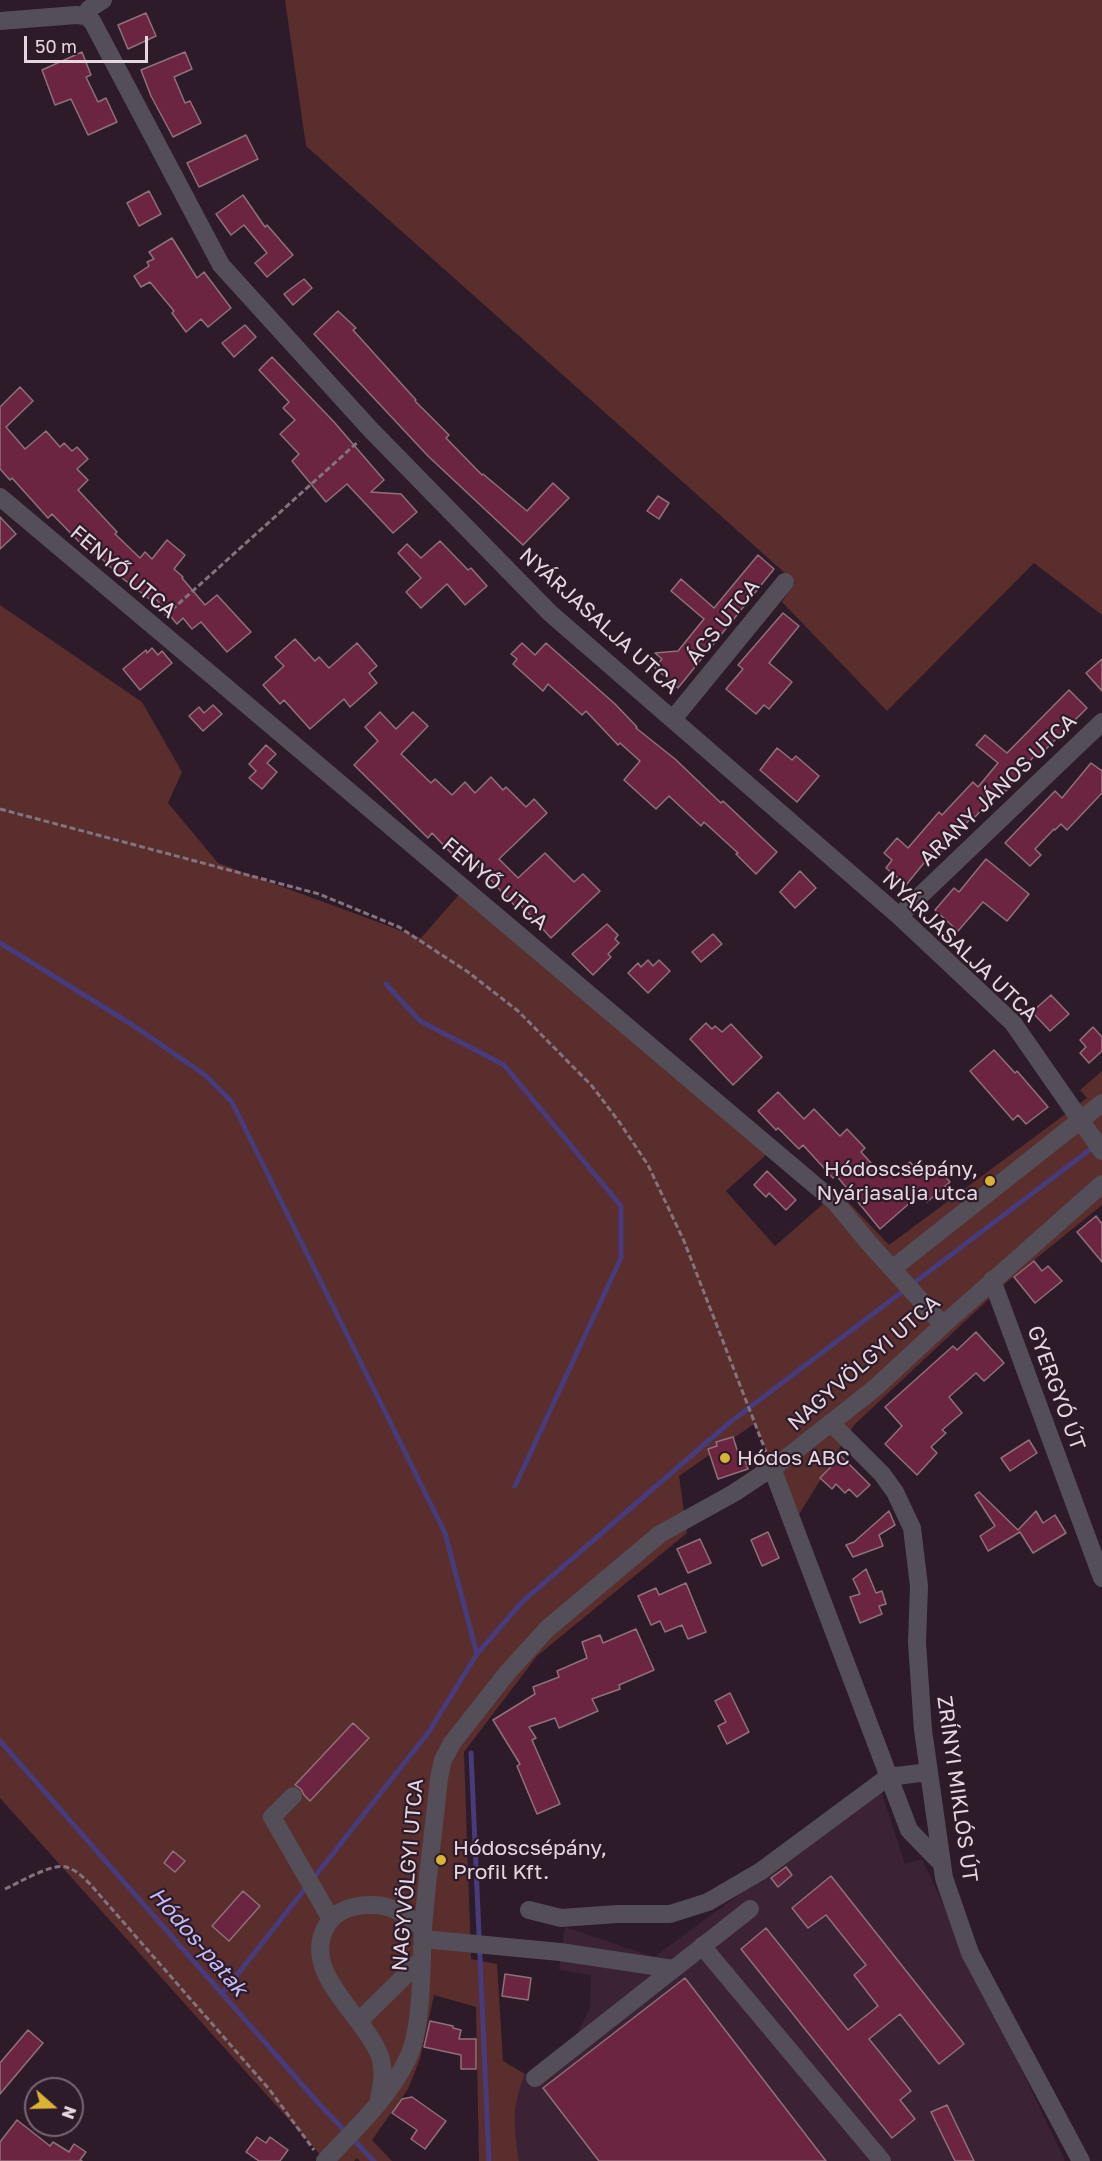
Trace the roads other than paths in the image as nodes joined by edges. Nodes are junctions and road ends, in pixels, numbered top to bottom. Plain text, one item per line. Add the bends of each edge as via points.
1 (103, 0) edge
2 (85, 16) junction
3 (0, 21) edge
4 (0, 497) edge
5 (785, 582) dead end
6 (673, 719) junction
7 (1102, 722) edge
8 (899, 916) junction
9 (1102, 1103) edge
10 (1092, 1136) edge
11 (1102, 1184) edge
12 (993, 1280) junction
13 (903, 1282) junction
14 (943, 1325) junction
15 (831, 1423) junction
16 (772, 1468) junction
17 (1102, 1578) edge
18 (929, 1772) junction
19 (888, 1777) junction
20 (293, 1796) dead end
21 (941, 1863) junction
22 (750, 1909) dead end
23 (529, 1910) dead end
24 (331, 1919) junction
25 (423, 1934) junction
26 (702, 1946) junction
27 (422, 1959) junction
28 (673, 1969) junction
29 (359, 2021) junction
30 (535, 2078) dead end
31 (379, 2104) junction
32 (326, 2154) edge
33 (882, 2161) edge
34 (1081, 2161) edge

1 - 2 street
2 - 3 street
2 - 6 street, NYÁRJASALJA UTCA via 97,29 221,265 371,430 550,613
4 - 13 street, FENYŐ UTCA via 836,1203
5 - 6 street, ÁCS UTCA
6 - 8 street, NYÁRJASALJA UTCA
7 - 8 street, ARANY JÁNOS UTCA
8 - 10 street, NYÁRJASALJA UTCA via 1013,1023
9 - 10 street
10 - 13 street
11 - 12 street, NAGYVÖLGYI UTCA
12 - 14 street, NAGYVÖLGYI UTCA
12 - 17 street, GYERGYÓ ÚT
13 - 14 street, FENYŐ UTCA
14 - 15 street, NAGYVÖLGYI UTCA
15 - 16 street, NAGYVÖLGYI UTCA
15 - 18 street, ZRÍNYI MIKLÓS ÚT via 882,1474 912,1528 919,1586 917,1643 923,1730
16 - 19 street
16 - 25 street, NAGYVÖLGYI UTCA via 660,1534 630,1557 547,1629 452,1743 439,1778
18 - 19 street
18 - 21 street, ZRÍNYI MIKLÓS ÚT
19 - 21 street via 909,1830
19 - 23 street via 761,1871 708,1902 670,1914 561,1918
20 - 24 street via 272,1817
21 - 34 street, ZRÍNYI MIKLÓS ÚT via 970,1953
22 - 26 street
24 - 25 street via 354,1906 378,1905 400,1911
24 - 29 street via 320,1940 321,1964
25 - 27 street, NAGYVÖLGYI UTCA
25 - 28 street via 466,1944 560,1952
26 - 28 street
26 - 33 street
27 - 29 street
27 - 31 street, NAGYVÖLGYI UTCA via 411,2050
28 - 30 street
29 - 31 street via 381,2057
31 - 32 street, NAGYVÖLGYI UTCA

